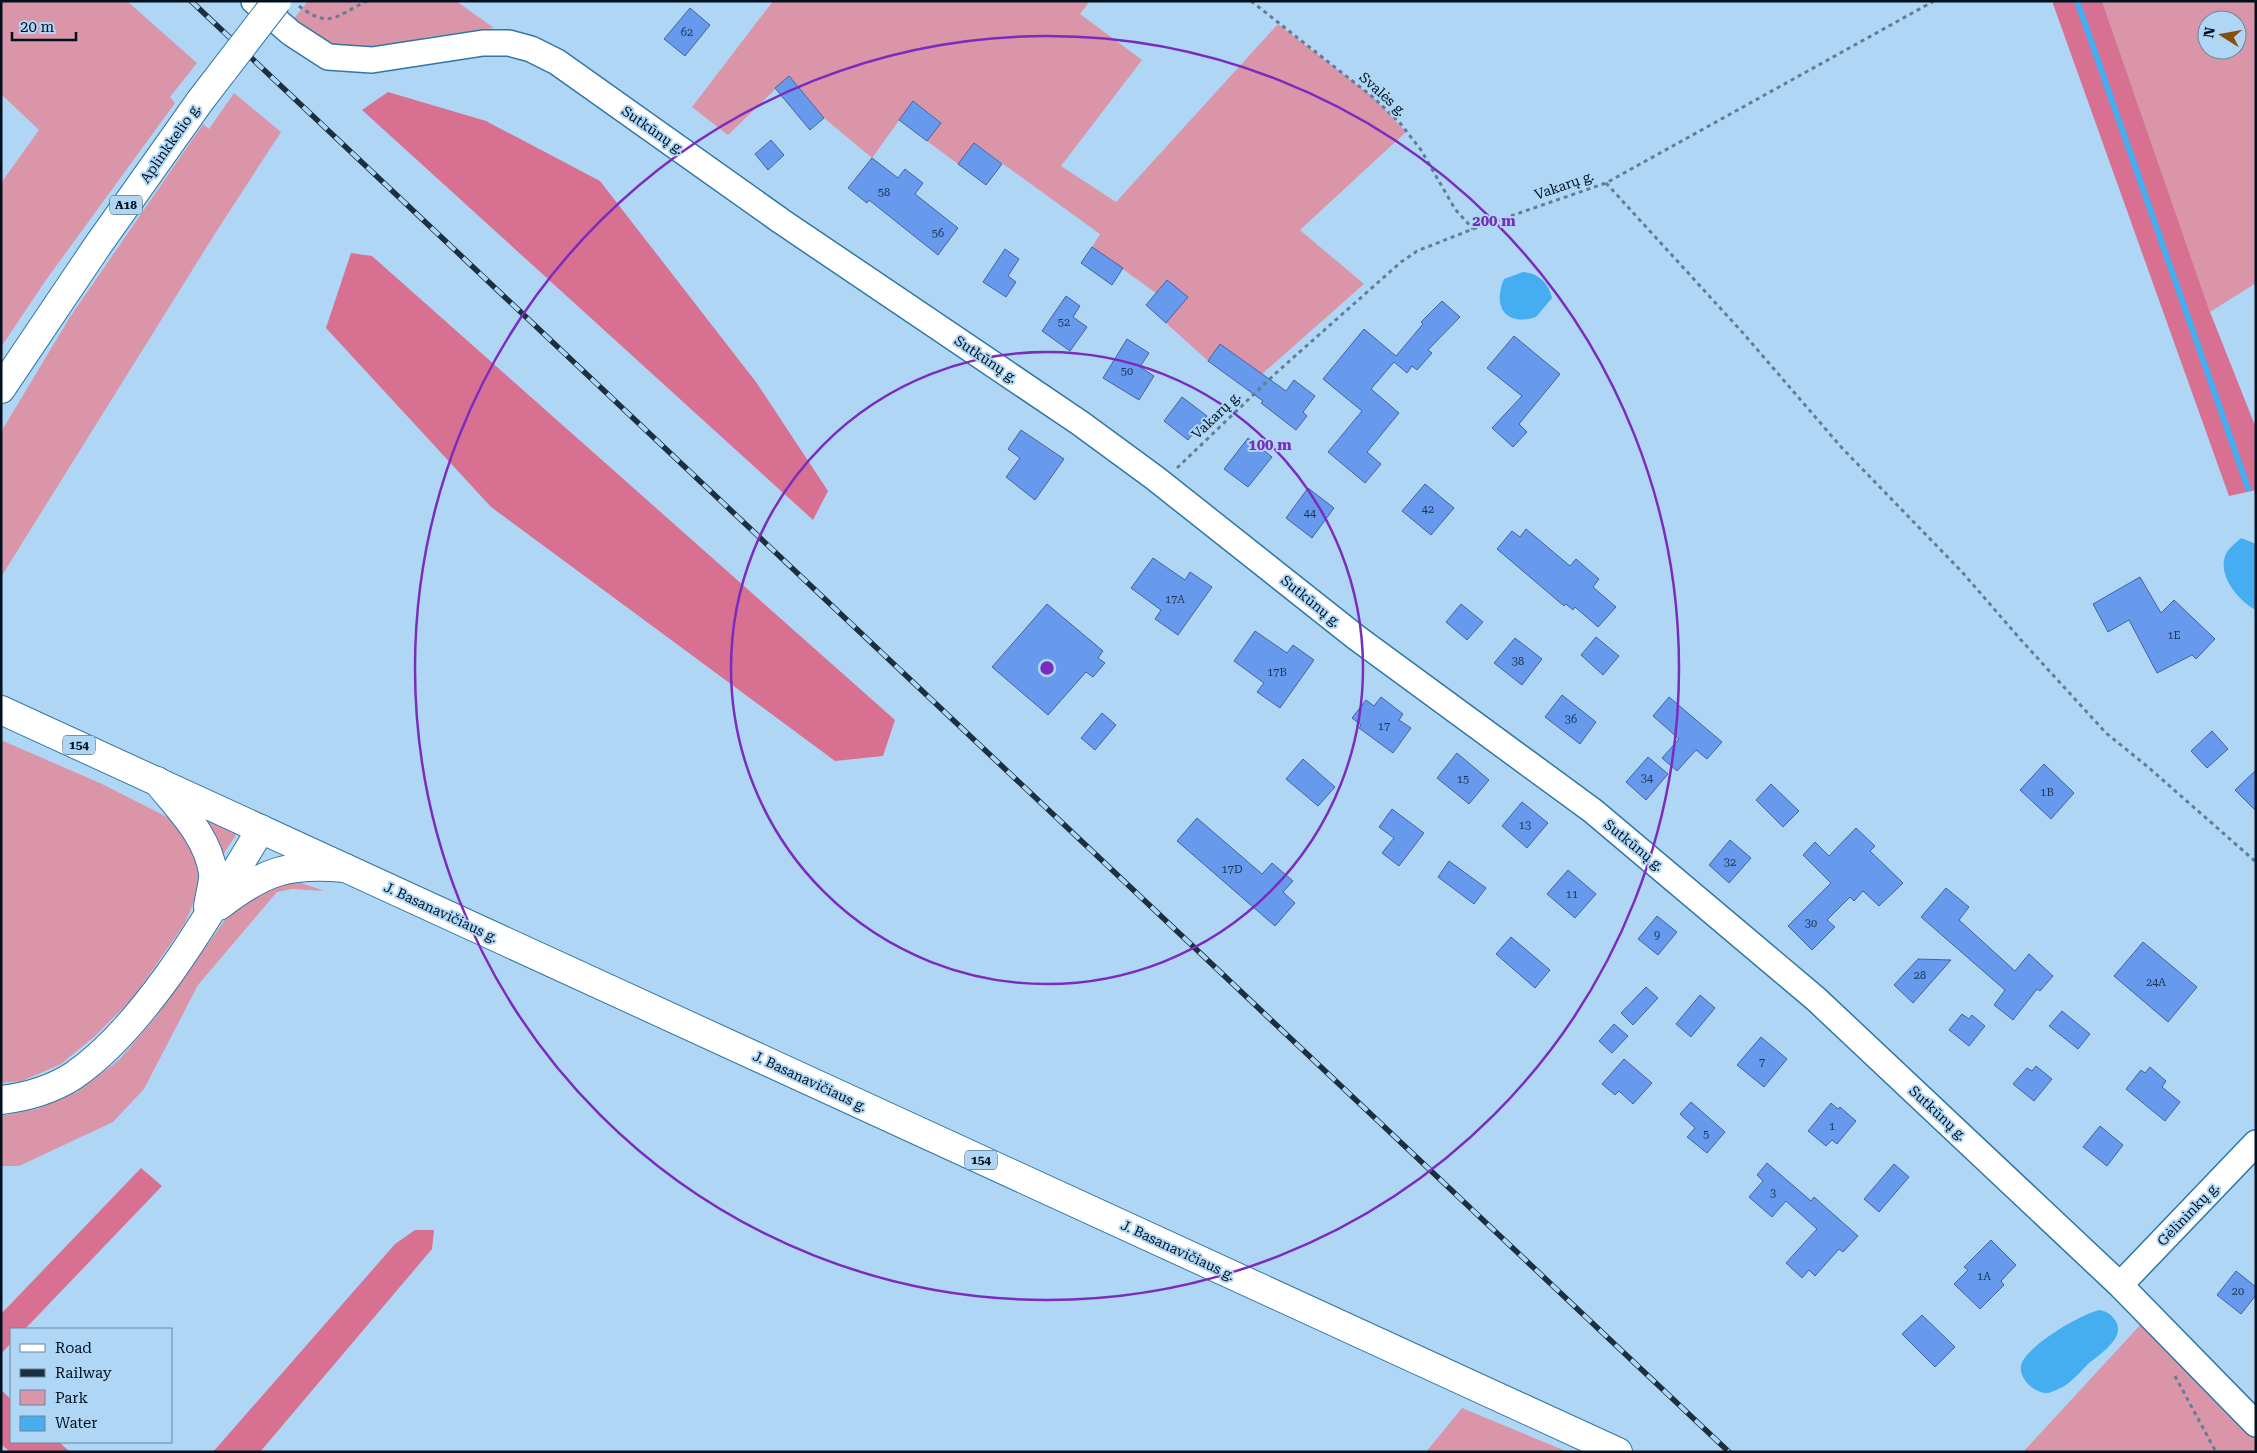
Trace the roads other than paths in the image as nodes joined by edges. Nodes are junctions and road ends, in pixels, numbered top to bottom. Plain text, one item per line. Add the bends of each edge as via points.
1 (254, 1) edge
2 (277, 1) edge
3 (1, 389) edge
4 (1, 710) edge
5 (156, 781) junction
6 (261, 829) junction
7 (345, 868) junction
8 (206, 916) junction
9 (1, 1100) edge
10 (2256, 1143) edge
11 (2120, 1285) junction
12 (2256, 1424) edge
13 (1618, 1452) edge

1 - 11 street, Sutkūnų g. via 291,33 328,57 372,60 483,43 508,43 531,49 557,62 781,221 1080,423 1162,483 1357,638 1593,812 1816,999
2 - 3 main road, Aplinkkelio g. / A18, bridge via 200,101 98,244
4 - 5 main road, J. Basanavičiaus g. / 154
5 - 6 main road, J. Basanavičiaus g. / 154
5 - 8 main road via 192,824 207,849 213,874
6 - 7 main road, J. Basanavičiaus g. / 154
6 - 8 main road
7 - 8 main road via 313,865 286,868 242,888
7 - 13 main road, J. Basanavičiaus g. / 154
8 - 9 main road via 135,1018 108,1047 72,1076 40,1092
10 - 11 street, Gėlininkų g.
11 - 12 street, Sutkūnų g.

